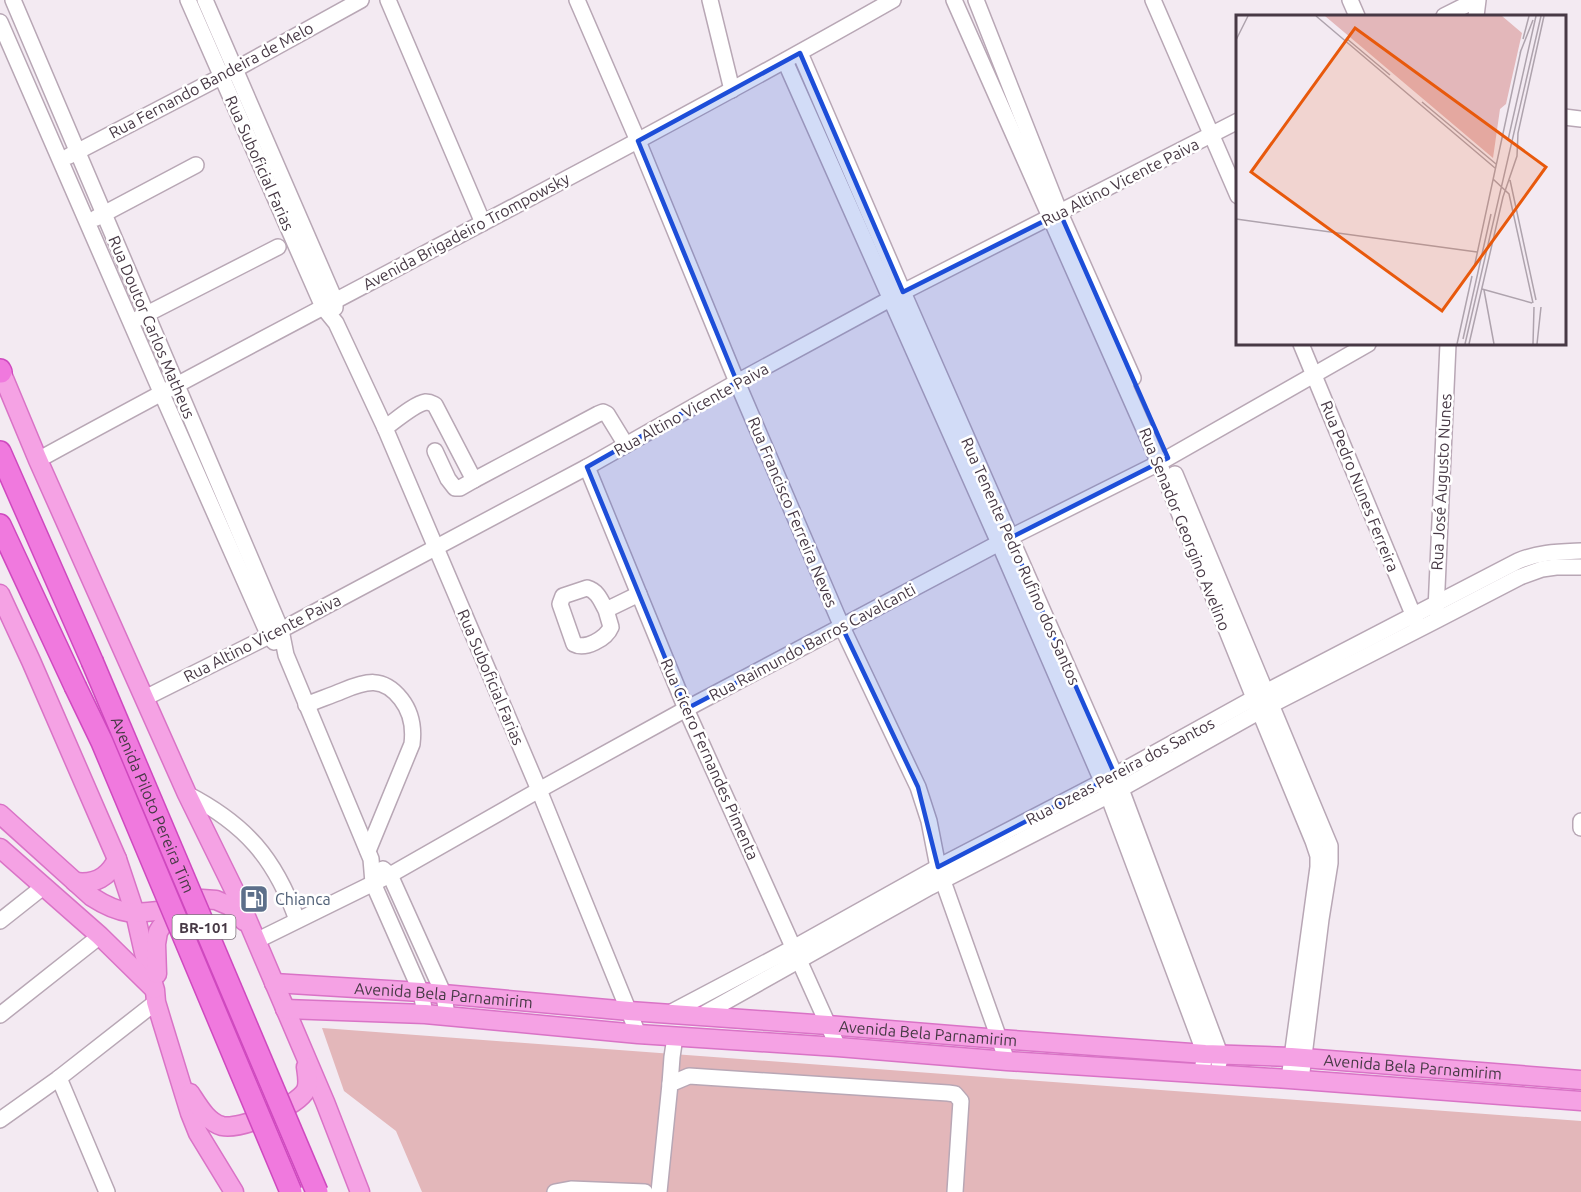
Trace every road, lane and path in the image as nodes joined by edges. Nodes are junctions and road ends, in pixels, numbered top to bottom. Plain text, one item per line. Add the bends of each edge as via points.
1 (13, 0) edge
2 (188, 0) edge
3 (205, 0) edge
4 (361, 0) edge
5 (388, 0) edge
6 (577, 0) edge
7 (710, 0) edge
8 (893, 0) edge
9 (954, 0) edge
10 (976, 0) edge
11 (1153, 0) edge
12 (1350, 0) edge
13 (1477, 0) edge
14 (1357, 15) edge
15 (1446, 15) edge
16 (1476, 15) edge
17 (0, 22) edge
18 (800, 53) junction
19 (785, 62) junction
20 (236, 69) junction
21 (222, 77) junction
22 (732, 90) junction
23 (1566, 117) edge
24 (1581, 119) edge
25 (1236, 122) edge
26 (1211, 135) junction
27 (638, 141) junction
28 (78, 151) junction
29 (61, 160) junction
30 (196, 165) dead end
31 (1236, 191) edge
32 (104, 214) junction
33 (1055, 215) junction
34 (88, 221) junction
35 (483, 223) junction
36 (278, 247) dead end
37 (897, 295) junction
38 (329, 303) junction
39 (146, 314) junction
40 (131, 322) junction
41 (1301, 345) edge
42 (1366, 345) edge
43 (1448, 345) edge
44 (0, 370) edge
45 (1314, 374) junction
46 (737, 382) junction
47 (176, 384) junction
48 (161, 392) junction
49 (385, 428) junction
50 (626, 445) junction
51 (435, 451) dead end
52 (0, 452) edge
53 (39, 460) junction
54 (1163, 460) junction
55 (587, 467) junction
56 (474, 480) junction
57 (0, 525) edge
58 (1005, 541) junction
59 (435, 547) junction
60 (1577, 551) edge
61 (1518, 561) junction
62 (1576, 567) edge
63 (1520, 577) junction
64 (0, 594) edge
65 (639, 594) junction
66 (606, 610) dead end
67 (1436, 612) junction
68 (1416, 622) junction
69 (842, 627) junction
70 (275, 633) junction
71 (145, 698) junction
72 (1262, 702) junction
73 (306, 705) junction
74 (686, 709) junction
75 (1112, 785) junction
76 (539, 790) junction
77 (187, 794) junction
78 (0, 814) edge
79 (1581, 821) edge
80 (1581, 828) edge
81 (0, 848) edge
82 (370, 855) junction
83 (117, 859) junction
84 (941, 873) junction
85 (390, 875) junction
86 (75, 882) junction
87 (373, 883) junction
88 (43, 887) junction
89 (177, 908) junction
90 (135, 913) junction
91 (297, 920) junction
92 (0, 921) edge
93 (253, 934) junction
94 (100, 936) junction
95 (796, 954) junction
96 (274, 983) junction
97 (421, 992) junction
98 (444, 995) junction
99 (156, 996) junction
100 (285, 1009) junction
101 (629, 1011) junction
102 (425, 1014) junction
103 (668, 1014) junction
104 (0, 1015) edge
105 (447, 1016) junction
106 (700, 1016) junction
107 (828, 1025) junction
108 (638, 1034) junction
109 (675, 1037) junction
110 (999, 1039) junction
111 (838, 1047) junction
112 (1213, 1054) junction
113 (305, 1056) junction
114 (1297, 1058) junction
115 (1007, 1061) junction
116 (1456, 1070) junction
117 (1209, 1074) junction
118 (178, 1077) junction
119 (59, 1078) junction
120 (1295, 1079) junction
121 (1581, 1080) edge
122 (670, 1084) junction
123 (1454, 1092) junction
124 (1581, 1101) edge
125 (0, 1120) edge
126 (107, 1192) edge
127 (234, 1192) edge
128 (291, 1192) edge
129 (317, 1192) edge
130 (360, 1192) edge
131 (555, 1192) edge
132 (645, 1192) edge
133 (659, 1192) edge
134 (955, 1192) edge

1 - 28 street, Rua Doutor Carlos Matheus
2 - 21 street, Rua Suboficial Farias
3 - 20 street, Rua Suboficial Farias
4 - 20 street, Rua Fernando Bandeira de Melo
5 - 35 street
6 - 27 street, Rua Francisco Ferreira Neves
7 - 22 street
8 - 18 street, Avenida Brigadeiro Trompowsky
9 - 33 street, Rua Senador Georgino Avelino
10 - 33 street, Rua Senador Georgino Avelino
11 - 26 street
12 - 14 street
13 - 15 street
13 - 16 street
17 - 29 street, Rua Doutor Carlos Matheus
18 - 19 street, Avenida Brigadeiro Trompowsky
18 - 37 street, Rua Tenente Pedro Rufino dos Santos
19 - 22 street, Avenida Brigadeiro Trompowsky
19 - 37 street, Rua Tenente Pedro Rufino dos Santos
20 - 21 street, Rua Fernando Bandeira de Melo
20 - 38 street, Rua Suboficial Farias
21 - 28 street, Rua Fernando Bandeira de Melo
21 - 38 street, Rua Suboficial Farias
22 - 27 street, Avenida Brigadeiro Trompowsky
23 - 24 street
25 - 26 street, Rua Altino Vicente Paiva
26 - 31 street
26 - 33 street, Rua Altino Vicente Paiva
27 - 35 street, Avenida Brigadeiro Trompowsky
27 - 46 street, Rua Francisco Ferreira Neves
28 - 29 street, Rua Fernando Bandeira de Melo
28 - 32 street, Rua Doutor Carlos Matheus
29 - 34 street, Rua Doutor Carlos Matheus
30 - 32 street
32 - 34 street
32 - 39 street, Rua Doutor Carlos Matheus
33 - 37 street, Rua Altino Vicente Paiva
33 - 54 street, Rua Senador Georgino Avelino
34 - 40 street, Rua Doutor Carlos Matheus
35 - 38 street, Avenida Brigadeiro Trompowsky
36 - 39 street
37 - 46 street, Rua Altino Vicente Paiva
37 - 58 street, Rua Tenente Pedro Rufino dos Santos
38 - 47 street, Avenida Brigadeiro Trompowsky
38 - 49 street, Rua Suboficial Farias
39 - 40 street
39 - 47 street, Rua Doutor Carlos Matheus
40 - 48 street, Rua Doutor Carlos Matheus
41 - 45 street, Rua Pedro Nunes Ferreira
42 - 45 street, Rua Raimundo Barros Cavalcanti
43 - 67 street, Rua José Augusto Nunes
44 - 53 main road
45 - 54 street, Rua Raimundo Barros Cavalcanti
45 - 68 street, Rua Pedro Nunes Ferreira
46 - 50 street, Rua Altino Vicente Paiva
46 - 69 street, Rua Francisco Ferreira Neves
47 - 48 street, Avenida Brigadeiro Trompowsky
47 - 70 street, Rua Doutor Carlos Matheus
48 - 53 street, Avenida Brigadeiro Trompowsky
48 - 70 street, Rua Doutor Carlos Matheus
49 - 56 street via 418,405 435,405
49 - 59 street, Rua Suboficial Farias
50 - 55 street, Rua Altino Vicente Paiva
50 - 56 street via 603,412
51 - 56 street via 455,488
52 - 129 highway, Avenida Piloto Pereira Tim / BR-101, bridge
53 - 71 main road
54 - 58 street, Rua Raimundo Barros Cavalcanti
54 - 72 street, Rua Senador Georgino Avelino
55 - 59 street, Rua Altino Vicente Paiva
55 - 65 street, Rua Cícero Fernandes Pimenta
57 - 128 highway, Avenida Piloto Pereira Tim / BR-101, bridge via 102,742
58 - 69 street, Rua Raimundo Barros Cavalcanti
58 - 75 street, Rua Tenente Pedro Rufino dos Santos
59 - 70 street, Rua Altino Vicente Paiva
59 - 76 street, Rua Suboficial Farias
60 - 61 street, Rua Ozeas Pereira dos Santos via 1545,552
60 - 62 street
61 - 63 street
61 - 67 street, Rua Ozeas Pereira dos Santos
62 - 63 street, Rua Ozeas Pereira dos Santos via 1542,569
63 - 67 street, Rua Ozeas Pereira dos Santos
64 - 83 main road
65 - 66 street
65 - 74 street, Rua Cícero Fernandes Pimenta
67 - 68 street, Rua Ozeas Pereira dos Santos
68 - 72 street, Rua Ozeas Pereira dos Santos
69 - 74 street, Rua Raimundo Barros Cavalcanti
69 - 84 street, Rua Francisco Ferreira Neves via 921,795
70 - 71 street, Rua Altino Vicente Paiva
70 - 73 street, Rua Doutor Carlos Matheus
71 - 77 main road
72 - 75 street, Rua Ozeas Pereira dos Santos
72 - 114 street, Rua Senador Georgino Avelino via 1329,846 1330,863
73 - 82 street, Rua Doutor Carlos Matheus
73 - 82 street via 374,682 396,693 410,715 412,744
74 - 76 street, Rua Raimundo Barros Cavalcanti
74 - 95 street, Rua Cícero Fernandes Pimenta
75 - 84 street, Rua Ozeas Pereira dos Santos
75 - 112 street, Rua Tenente Pedro Rufino dos Santos
76 - 85 street, Rua Raimundo Barros Cavalcanti
76 - 101 street, Rua Suboficial Farias
77 - 91 street via 209,805 248,835 278,875
77 - 93 main road
78 - 86 main road
79 - 80 street
81 - 88 main road
82 - 85 street, Rua Doutor Carlos Matheus
82 - 87 street, Rua Doutor Carlos Matheus
83 - 86 main road via 104,877 90,883
83 - 90 main road
84 - 95 street, Rua Ozeas Pereira dos Santos
84 - 110 street, Rua Francisco Ferreira Neves
85 - 87 street, Rua Raimundo Barros Cavalcanti
85 - 98 street, Rua Doutor Carlos Matheus
86 - 90 main road via 109,908
87 - 91 street, Rua Raimundo Barros Cavalcanti
87 - 97 street, Rua Doutor Carlos Matheus
88 - 92 street
88 - 94 main road
89 - 90 main road
89 - 93 main road via 202,899 216,900 230,906
89 - 99 main road via 158,932
90 - 99 main road
91 - 93 street, Rua Raimundo Barros Cavalcanti
93 - 96 main road
94 - 99 main road
94 - 104 street
95 - 103 street, Rua Ozeas Pereira dos Santos
95 - 106 street, Rua Ozeas Pereira dos Santos
95 - 107 street, Rua Cícero Fernandes Pimenta
96 - 97 main road, Avenida Bela Parnamirim
96 - 100 main road
97 - 98 main road, Avenida Bela Parnamirim
97 - 102 street, Rua Doutor Carlos Matheus
98 - 101 main road, Avenida Bela Parnamirim
98 - 105 street, Rua Doutor Carlos Matheus
99 - 118 main road
99 - 119 street
100 - 102 main road, Avenida Bela Parnamirim
100 - 113 main road
101 - 103 main road, Avenida Bela Parnamirim
101 - 108 street, Rua Suboficial Farias
102 - 105 main road, Avenida Bela Parnamirim
103 - 106 main road, Avenida Bela Parnamirim
105 - 108 main road, Avenida Bela Parnamirim
106 - 107 main road, Avenida Bela Parnamirim
107 - 110 main road, Avenida Bela Parnamirim
107 - 111 street, Rua Cícero Fernandes Pimenta
108 - 109 main road, Avenida Bela Parnamirim
109 - 111 main road, Avenida Bela Parnamirim
109 - 122 street
110 - 112 main road, Avenida Bela Parnamirim
110 - 115 street, Rua Francisco Ferreira Neves
111 - 115 main road, Avenida Bela Parnamirim
112 - 114 main road, Avenida Bela Parnamirim
112 - 117 street
113 - 118 main road via 308,1084 302,1096 265,1117 237,1126 222,1126 208,1118
113 - 130 main road
114 - 116 main road, Avenida Bela Parnamirim
114 - 120 street, Rua Senador Georgino Avelino
115 - 117 main road, Avenida Bela Parnamirim
116 - 121 main road, Avenida Bela Parnamirim
116 - 123 main road
117 - 120 main road, Avenida Bela Parnamirim
118 - 127 main road via 198,1133
119 - 125 street
119 - 126 street
120 - 123 main road, Avenida Bela Parnamirim
122 - 133 street
122 - 134 street via 689,1076 955,1094 961,1101
123 - 124 main road, Avenida Bela Parnamirim
131 - 132 street

